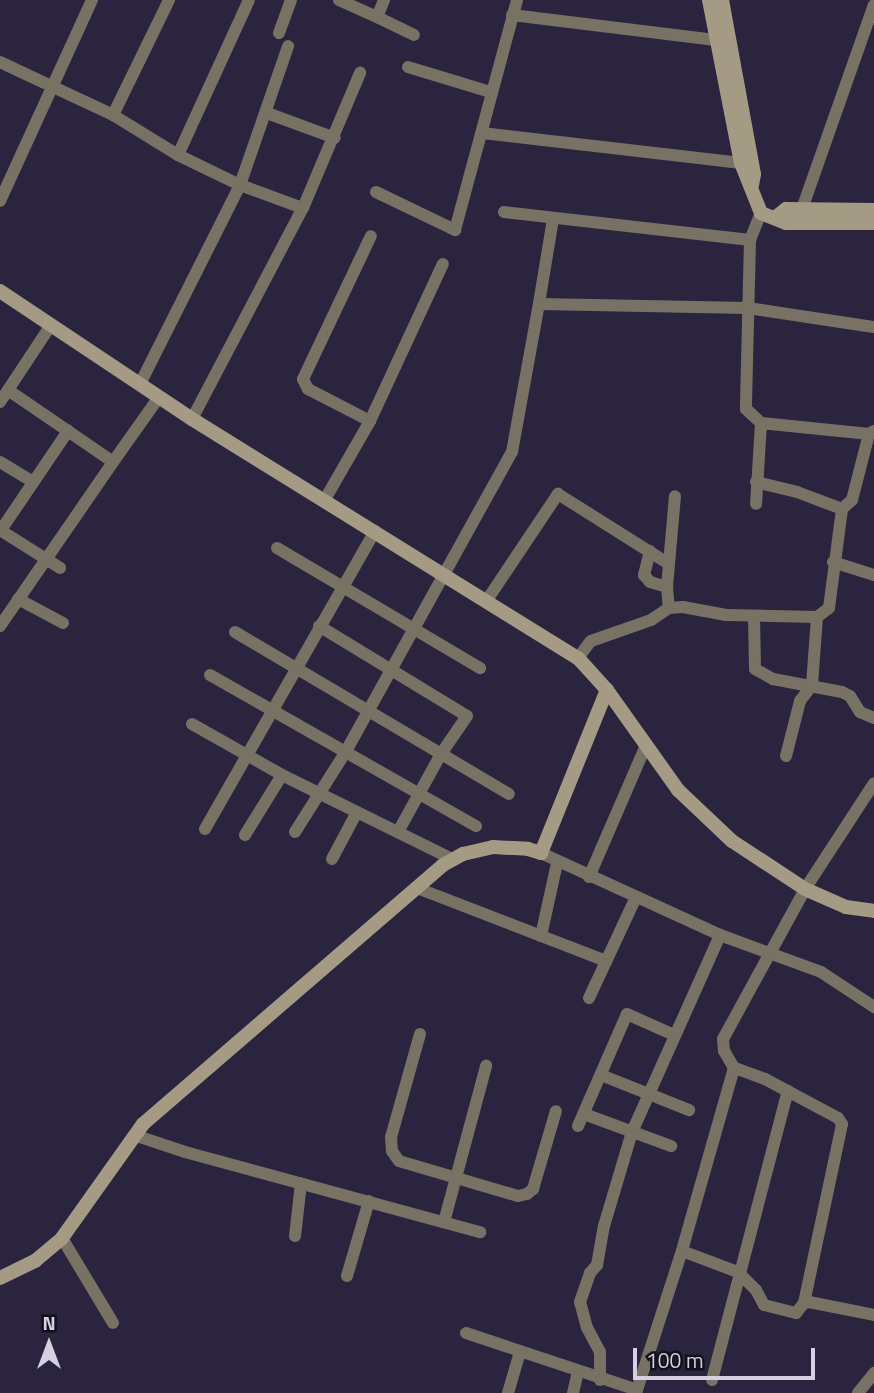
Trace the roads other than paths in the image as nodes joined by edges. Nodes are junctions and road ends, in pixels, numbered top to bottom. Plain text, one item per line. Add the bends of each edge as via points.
1 (92, 0) edge
2 (169, 0) edge
3 (249, 0) edge
4 (291, 0) edge
5 (339, 0) edge
6 (384, 0) edge
7 (517, 0) edge
8 (709, 0) edge
9 (722, 0) edge
10 (874, 5) edge
11 (512, 15) junction
12 (377, 17) junction
13 (279, 33) dead end
14 (414, 35) dead end
15 (718, 40) junction
16 (288, 46) dead end
17 (0, 62) edge
18 (408, 66) dead end
19 (360, 73) dead end
20 (51, 86) junction
21 (491, 92) junction
22 (267, 113) junction
23 (113, 115) junction
24 (482, 134) junction
25 (335, 138) junction
26 (178, 155) junction
27 (741, 163) junction
28 (240, 185) junction
29 (752, 185) junction
30 (376, 192) dead end
31 (0, 201) edge
32 (303, 208) junction
33 (802, 209) junction
34 (874, 210) edge
35 (503, 212) dead end
36 (761, 213) junction
37 (776, 217) junction
38 (552, 219) junction
39 (874, 223) edge
40 (371, 236) dead end
41 (750, 240) junction
42 (443, 264) dead end
43 (0, 291) edge
44 (539, 304) junction
45 (748, 309) junction
46 (51, 326) junction
47 (874, 327) edge
48 (140, 384) junction
49 (8, 390) junction
50 (159, 397) junction
51 (0, 402) edge
52 (192, 419) junction
53 (370, 421) junction
54 (761, 423) junction
55 (68, 431) junction
56 (871, 433) edge
57 (113, 462) junction
58 (0, 463) edge
59 (33, 482) junction
60 (756, 482) junction
61 (675, 496) dead end
62 (324, 501) junction
63 (756, 504) dead end
64 (842, 509) junction
65 (0, 530) edge
66 (375, 531) junction
67 (277, 548) dead end
68 (650, 551) junction
69 (46, 559) junction
70 (833, 562) junction
71 (669, 564) junction
72 (60, 568) dead end
73 (446, 574) junction
74 (874, 575) edge
75 (342, 587) junction
76 (667, 587) junction
77 (487, 600) junction
78 (0, 601) edge
79 (15, 604) junction
80 (669, 608) junction
81 (754, 616) junction
82 (817, 617) junction
83 (63, 623) dead end
84 (0, 626) edge
85 (319, 626) junction
86 (413, 629) junction
87 (236, 632) dead end
88 (578, 657) junction
89 (295, 668) junction
90 (480, 668) dead end
91 (391, 670) junction
92 (210, 675) dead end
93 (812, 685) junction
94 (607, 691) junction
95 (273, 710) junction
96 (368, 711) junction
97 (874, 718) edge
98 (192, 724) dead end
99 (646, 745) junction
100 (345, 753) junction
101 (441, 754) junction
102 (249, 755) junction
103 (786, 756) dead end
104 (282, 775) junction
105 (874, 783) edge
106 (320, 794) junction
107 (418, 794) junction
108 (509, 794) dead end
109 (357, 812) junction
110 (476, 826) dead end
111 (205, 829) dead end
112 (295, 832) dead end
113 (398, 832) junction
114 (245, 835) dead end
115 (541, 853) junction
116 (332, 859) dead end
117 (452, 859) junction
118 (557, 863) junction
119 (589, 877) junction
120 (417, 888) junction
121 (805, 889) junction
122 (636, 897) junction
123 (874, 911) edge
124 (720, 935) junction
125 (541, 936) junction
126 (769, 952) junction
127 (606, 961) junction
128 (589, 998) dead end
129 (874, 1007) edge
130 (420, 1034) dead end
131 (674, 1035) junction
132 (486, 1066) dead end
133 (734, 1068) junction
134 (601, 1075) junction
135 (788, 1091) junction
136 (648, 1093) junction
137 (689, 1110) dead end
138 (556, 1111) dead end
139 (584, 1114) junction
140 (578, 1126) dead end
141 (632, 1132) junction
142 (134, 1135) junction
143 (671, 1146) dead end
144 (456, 1178) junction
145 (301, 1183) junction
146 (369, 1201) junction
147 (444, 1222) junction
148 (480, 1232) dead end
149 (295, 1236) dead end
150 (62, 1238) junction
151 (682, 1251) junction
152 (740, 1274) junction
153 (348, 1276) dead end
154 (0, 1278) edge
155 (804, 1303) junction
156 (874, 1315) edge
157 (113, 1323) dead end
158 (466, 1333) dead end
159 (520, 1352) junction
160 (578, 1372) junction
161 (874, 1373) edge
162 (600, 1380) junction
163 (712, 1380) dead end
164 (636, 1391) edge
165 (508, 1393) edge
166 (573, 1393) edge
167 (858, 1393) edge

1 - 20 street
2 - 23 street
3 - 26 street
4 - 13 street
5 - 12 street
6 - 12 street
7 - 11 street
8 - 15 street
9 - 29 street via 754,174
10 - 33 street
11 - 15 street
11 - 21 street
12 - 14 street
15 - 27 street
16 - 22 street
17 - 20 street
18 - 21 street
19 - 25 street
20 - 23 street
20 - 31 street
21 - 24 street
22 - 25 street
22 - 28 street
23 - 26 street
24 - 27 street
24 - 30 street via 455,230
25 - 32 street
26 - 28 street
27 - 29 street via 744,177
28 - 32 street
28 - 48 street
29 - 36 street
32 - 52 street
33 - 34 street
33 - 37 street via 786,209
35 - 38 street
36 - 37 street
36 - 41 street
37 - 39 street via 786,223
38 - 41 street
38 - 44 street
40 - 53 street via 303,379 308,389
41 - 45 street
42 - 53 street
43 - 46 street
44 - 45 street
44 - 73 street via 512,452
45 - 47 street
45 - 54 street via 746,409
46 - 48 street
46 - 49 street
48 - 50 street
49 - 51 street
49 - 55 street
50 - 52 street
50 - 57 street
52 - 62 street
53 - 62 street
54 - 56 street
54 - 60 street
55 - 57 street
55 - 59 street
56 - 64 street via 852,500
57 - 69 street
58 - 59 street
59 - 65 street
60 - 63 street
60 - 64 street
61 - 71 street
62 - 66 street
64 - 70 street
65 - 69 street
66 - 73 street
66 - 75 street
67 - 75 street
68 - 71 street
68 - 76 street via 644,575
68 - 77 street via 558,494
69 - 72 street
69 - 79 street
70 - 74 street
70 - 82 street via 829,608
71 - 76 street
73 - 77 street
73 - 86 street
75 - 85 street
75 - 86 street
76 - 80 street
77 - 88 street
78 - 79 street
79 - 83 street
79 - 84 street
80 - 81 street
80 - 88 street via 651,620 591,640
81 - 82 street
81 - 93 street via 755,669 774,679
82 - 93 street
85 - 89 street
85 - 91 street
86 - 90 street
86 - 91 street
87 - 89 street
88 - 94 street
89 - 95 street
89 - 96 street
91 - 96 street
91 - 101 street via 467,716
92 - 95 street
93 - 97 street via 850,696 860,712
93 - 103 street via 800,701
94 - 99 street
94 - 115 street
95 - 100 street
95 - 102 street
96 - 100 street
96 - 101 street
98 - 102 street
99 - 119 street
99 - 121 street via 678,790 732,841
100 - 106 street
100 - 107 street
101 - 107 street
101 - 108 street
102 - 104 street
102 - 111 street
104 - 106 street
104 - 114 street
105 - 121 street
106 - 109 street
106 - 112 street
107 - 110 street
107 - 113 street
109 - 113 street
109 - 116 street
113 - 117 street
115 - 117 street via 493,847
115 - 118 street
117 - 120 street
118 - 119 street
118 - 125 street
119 - 122 street
120 - 125 street
120 - 142 street
121 - 123 street via 846,907
121 - 126 street
122 - 124 street
122 - 127 street
124 - 126 street
124 - 131 street
125 - 127 street
126 - 129 street via 821,972
126 - 133 street via 723,1038 724,1051
127 - 128 street
130 - 144 street via 391,1144 399,1161
131 - 134 street via 627,1014
131 - 136 street
132 - 144 street
133 - 135 street
133 - 151 street
134 - 136 street
134 - 139 street
135 - 152 street
135 - 155 street via 838,1118 843,1132
136 - 137 street
136 - 141 street
138 - 144 street via 533,1189 527,1194 518,1196
139 - 140 street
139 - 141 street
141 - 143 street
141 - 162 street via 597,1265 580,1302 600,1352
142 - 145 street
142 - 150 street
144 - 147 street
145 - 146 street
145 - 149 street
146 - 147 street
146 - 153 street
147 - 148 street
150 - 154 street via 34,1261
150 - 157 street
151 - 152 street
151 - 164 street
152 - 155 street via 764,1304 796,1313
152 - 163 street
155 - 156 street
158 - 159 street
159 - 160 street
159 - 165 street
160 - 162 street
160 - 166 street
161 - 167 street
162 - 164 street

